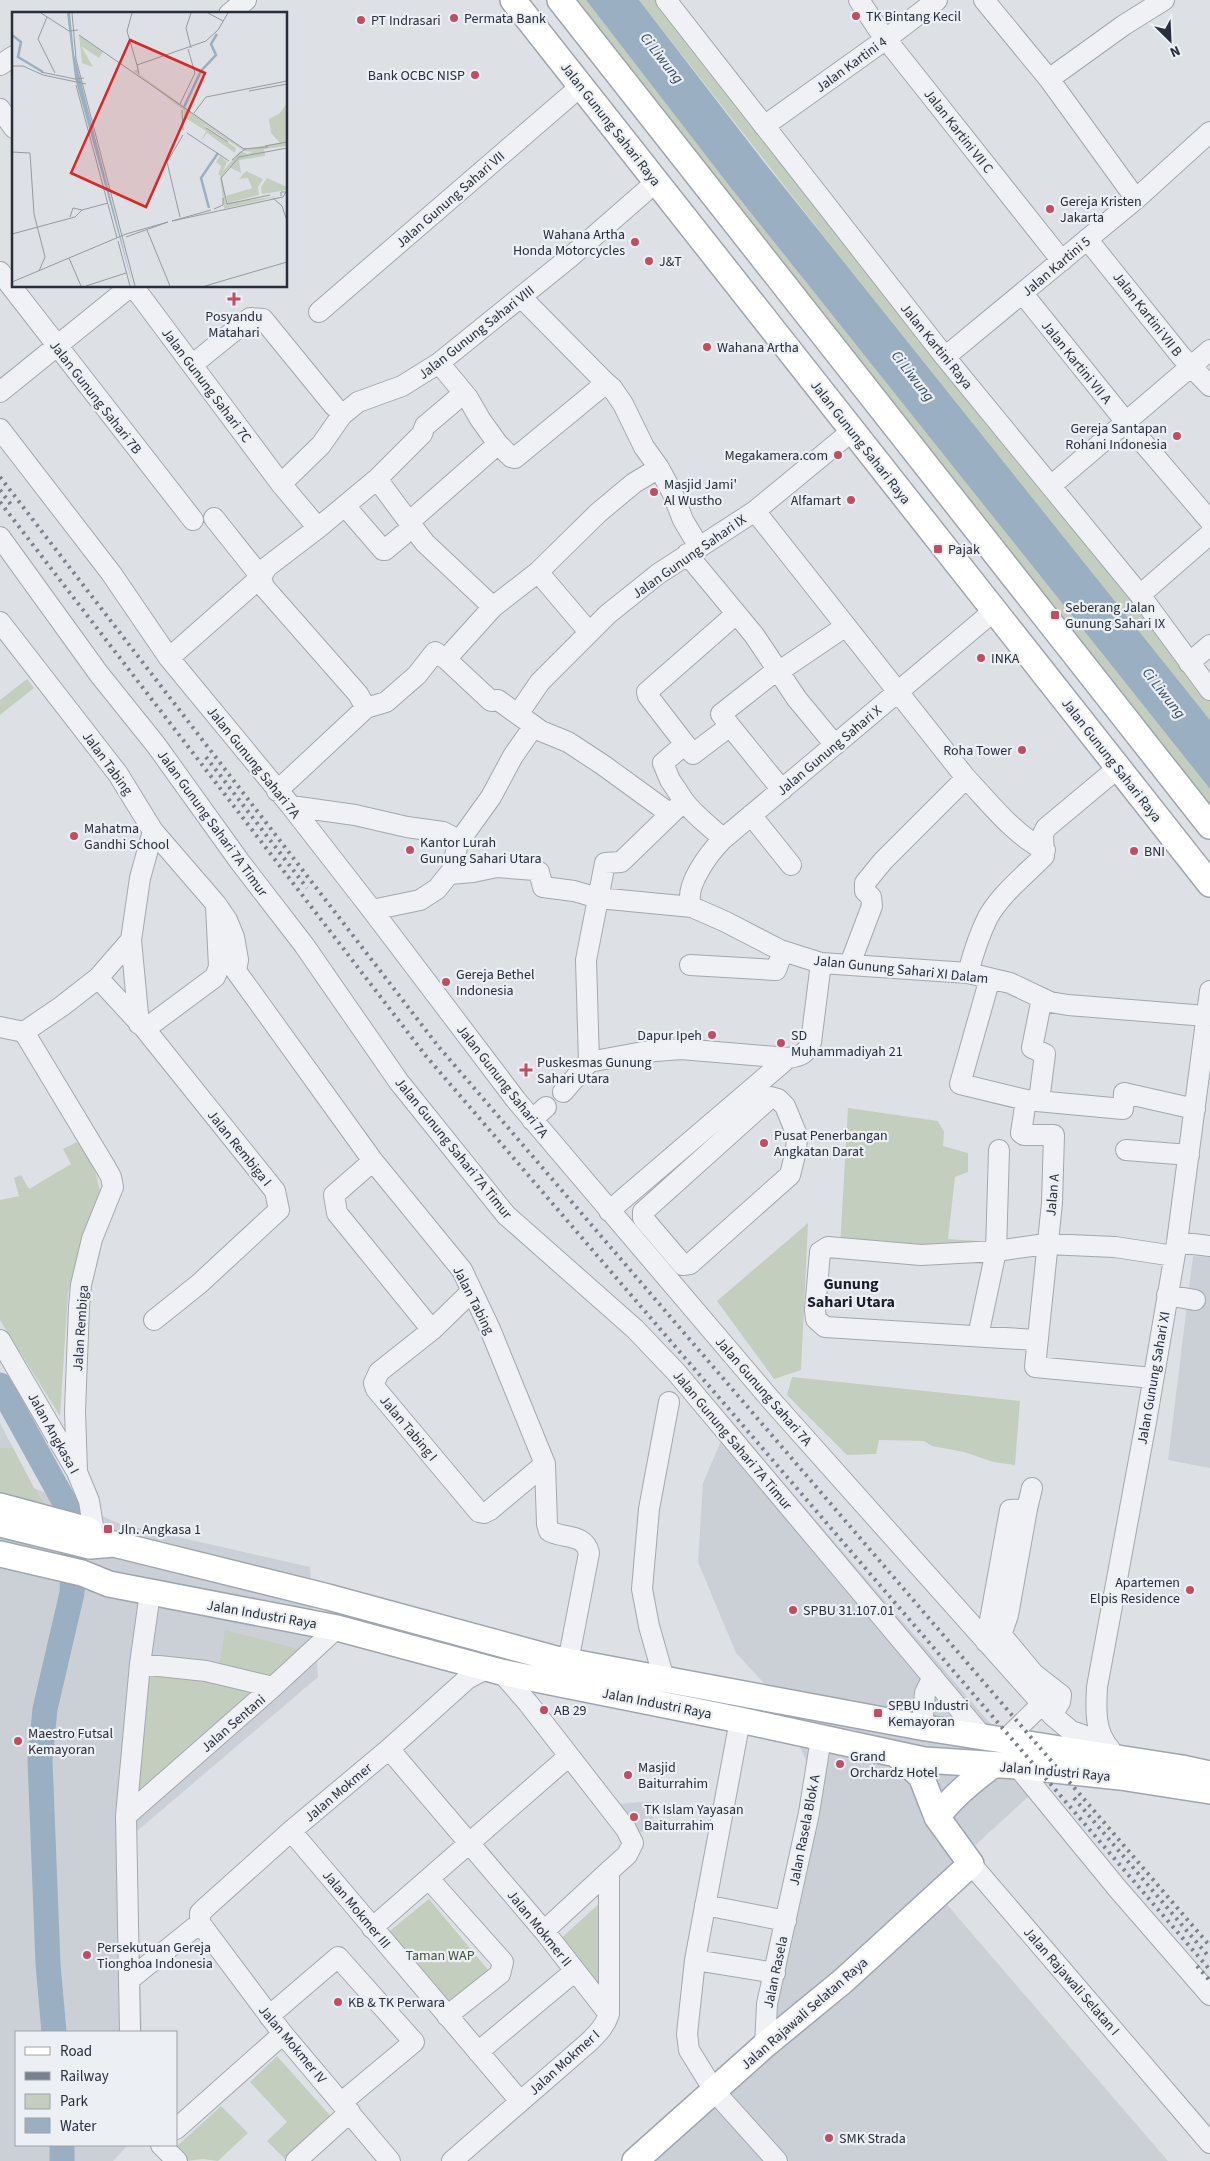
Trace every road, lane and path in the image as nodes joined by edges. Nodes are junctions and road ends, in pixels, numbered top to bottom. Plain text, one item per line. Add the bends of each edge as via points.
1 (246, 0) edge
2 (513, 0) edge
3 (560, 0) edge
4 (666, 0) edge
5 (859, 0) edge
6 (937, 0) edge
7 (984, 0) edge
8 (1164, 0) edge
9 (231, 12) edge
10 (886, 39) junction
11 (12, 57) edge
12 (0, 66) edge
13 (1049, 79) junction
14 (581, 86) junction
15 (0, 109) edge
16 (12, 125) edge
17 (764, 126) junction
18 (1210, 132) edge
19 (656, 182) junction
20 (1136, 199) junction
21 (1088, 239) junction
22 (1062, 261) junction
23 (0, 272) edge
24 (12, 288) edge
25 (12, 288) edge
26 (129, 288) edge
27 (134, 288) edge
28 (1023, 294) junction
29 (522, 298) junction
30 (319, 312) dead end
31 (56, 346) junction
32 (1210, 350) edge
33 (945, 357) junction
34 (440, 363) junction
35 (192, 364) junction
36 (1190, 366) junction
37 (606, 383) junction
38 (1210, 386) edge
39 (0, 392) edge
40 (464, 393) junction
41 (334, 406) dead end
42 (1126, 423) junction
43 (0, 429) edge
44 (852, 431) junction
45 (498, 444) junction
46 (659, 468) junction
47 (377, 479) junction
48 (281, 484) junction
49 (1052, 485) junction
50 (345, 506) junction
51 (755, 511) junction
52 (214, 518) dead end
53 (193, 520) dead end
54 (1210, 521) edge
55 (318, 528) junction
56 (406, 529) junction
57 (1210, 534) edge
58 (0, 537) edge
59 (693, 551) junction
60 (538, 572) junction
61 (261, 577) junction
62 (1140, 595) junction
63 (493, 607) junction
64 (995, 610) junction
65 (736, 614) junction
66 (0, 622) edge
67 (846, 626) junction
68 (589, 632) junction
69 (1210, 645) edge
70 (169, 658) junction
71 (446, 659) junction
72 (1189, 663) junction
73 (777, 671) junction
74 (898, 690) junction
75 (1210, 690) edge
76 (366, 708) junction
77 (526, 720) junction
78 (730, 726) junction
79 (685, 744) junction
80 (835, 745) junction
81 (1119, 767) junction
82 (966, 778) junction
83 (782, 790) junction
84 (277, 791) junction
85 (291, 806) junction
86 (676, 807) junction
87 (751, 815) junction
88 (1210, 826) edge
89 (153, 831) junction
90 (723, 839) junction
91 (458, 843) junction
92 (1045, 850) junction
93 (791, 865) dead end
94 (451, 874) junction
95 (1210, 884) edge
96 (598, 898) junction
97 (692, 908) junction
98 (372, 910) junction
99 (131, 940) junction
100 (783, 951) junction
101 (821, 963) junction
102 (850, 964) junction
103 (690, 965) dead end
104 (227, 969) junction
105 (968, 973) junction
106 (98, 978) junction
107 (990, 978) junction
108 (1210, 992) edge
109 (1042, 998) junction
110 (1206, 1016) junction
111 (0, 1027) edge
112 (142, 1027) junction
113 (24, 1032) junction
114 (788, 1058) junction
115 (589, 1062) junction
116 (563, 1092) dead end
117 (1033, 1101) junction
118 (1195, 1109) junction
119 (999, 1150) dead end
120 (1126, 1150) dead end
121 (1189, 1155) junction
122 (373, 1161) junction
123 (610, 1211) junction
124 (662, 1240) junction
125 (1046, 1244) junction
126 (1210, 1246) edge
127 (1175, 1249) junction
128 (996, 1251) junction
129 (645, 1253) junction
130 (472, 1291) junction
131 (1167, 1294) junction
132 (1195, 1300) dead end
133 (154, 1320) dead end
134 (432, 1330) junction
135 (978, 1336) junction
136 (0, 1340) edge
137 (1036, 1340) junction
138 (1153, 1378) junction
139 (669, 1402) dead end
140 (545, 1464) junction
141 (77, 1472) junction
142 (1032, 1488) dead end
143 (0, 1506) edge
144 (0, 1524) edge
145 (54, 1528) junction
146 (93, 1537) junction
147 (0, 1554) edge
148 (0, 1569) edge
149 (69, 1578) junction
150 (150, 1593) junction
151 (337, 1628) junction
152 (992, 1633) junction
153 (568, 1662) junction
154 (140, 1664) junction
155 (493, 1670) junction
156 (933, 1677) junction
157 (664, 1679) junction
158 (273, 1687) junction
159 (1047, 1710) junction
160 (740, 1720) junction
161 (924, 1727) junction
162 (821, 1738) junction
163 (993, 1738) junction
164 (389, 1750) junction
165 (1110, 1750) junction
166 (896, 1754) junction
167 (569, 1756) junction
168 (924, 1760) junction
169 (1005, 1766) junction
170 (1210, 1774) edge
171 (1210, 1791) edge
172 (126, 1816) junction
173 (937, 1816) junction
174 (291, 1831) junction
175 (470, 1842) junction
176 (971, 1864) junction
177 (609, 1871) junction
178 (429, 1879) junction
179 (705, 1905) junction
180 (786, 1921) junction
181 (200, 1923) junction
182 (372, 1928) junction
183 (544, 1931) junction
184 (695, 1960) junction
185 (575, 1970) junction
186 (775, 1973) junction
187 (129, 1980) junction
188 (1210, 1995) edge
189 (609, 2014) junction
190 (269, 2016) junction
191 (447, 2016) junction
192 (130, 2031) edge
193 (283, 2034) junction
194 (765, 2045) junction
195 (478, 2052) junction
196 (715, 2092) junction
197 (520, 2101) junction
198 (346, 2107) junction
199 (178, 2127) edge
200 (1208, 2136) edge
201 (163, 2146) edge
202 (177, 2161) edge
203 (296, 2161) edge
204 (390, 2161) edge
205 (452, 2161) edge
206 (635, 2161) edge
207 (777, 2161) edge

1 - 9 street
2 - 14 main road, Jalan Gunung Sahari Raya
3 - 88 main road
4 - 17 street, Jalan Kartini Raya
5 - 10 street, Jalan Kartini VII C
6 - 10 street, Jalan Kartini 4
7 - 13 street
8 - 13 street
10 - 17 street, Jalan Kartini 4
10 - 22 street, Jalan Kartini VII C
11 - 12 street
13 - 20 street
14 - 19 main road, Jalan Gunung Sahari Raya
14 - 30 street, Jalan Gunung Sahari VII
15 - 16 street
17 - 33 street, Jalan Kartini Raya
18 - 20 street, Jalan Kartini 5
19 - 29 street, Jalan Gunung Sahari VIII
19 - 44 main road, Jalan Gunung Sahari Raya
20 - 21 street, Jalan Kartini 5
21 - 22 street, Jalan Kartini 5
21 - 36 street, Jalan Kartini VII B
22 - 28 street, Jalan Kartini 5
23 - 24 street, Jalan Gunung Sahari 7B
25 - 31 street, Jalan Gunung Sahari 7B
26 - 31 street
27 - 35 street, Jalan Gunung Sahari 7C
28 - 33 street, Jalan Kartini 5
28 - 42 street, Jalan Kartini VII A
29 - 34 street, Jalan Gunung Sahari VIII
29 - 37 street
31 - 39 street
31 - 53 street, Jalan Gunung Sahari 7B
32 - 36 street
33 - 49 street, Jalan Kartini Raya
34 - 40 street
34 - 48 street, Jalan Gunung Sahari VIII via 402,386 358,402
35 - 41 street via 250,318 263,319
35 - 48 street, Jalan Gunung Sahari 7C
36 - 38 street, Jalan Kartini VII B
36 - 42 street
37 - 45 street via 515,458
37 - 46 street via 623,404 644,447
40 - 45 street
40 - 47 street via 425,426 422,434
42 - 49 street
42 - 54 street, Jalan Kartini VII A
43 - 70 street, Jalan Gunung Sahari 7A via 111,573
44 - 51 street, Jalan Gunung Sahari IX
44 - 64 main road, Jalan Gunung Sahari Raya
45 - 56 street
46 - 59 street via 672,492
46 - 60 street via 634,483 598,513
47 - 50 street
47 - 56 street
48 - 55 street
49 - 62 street, Jalan Kartini Raya
50 - 55 street
50 - 56 street via 383,550
51 - 59 street, Jalan Gunung Sahari IX
51 - 67 street
52 - 61 street
55 - 61 street via 267,567
56 - 63 street via 425,542
57 - 62 street
58 - 156 street, Jalan Gunung Sahari 7A Timur via 304,945 399,1082 506,1215 635,1329 676,1372
59 - 65 street
59 - 68 street, Jalan Gunung Sahari IX via 651,579
60 - 63 street
60 - 68 street
61 - 70 street
61 - 76 street via 264,587 358,694
62 - 72 street, Jalan Kartini Raya
63 - 71 street
64 - 74 street, Jalan Gunung Sahari X
64 - 81 main road, Jalan Gunung Sahari Raya
65 - 73 street
65 - 79 street via 647,692
66 - 89 street, Jalan Tabing via 118,774
67 - 73 street
67 - 74 street
68 - 77 street, Jalan Gunung Sahari IX via 540,682
69 - 72 street
70 - 84 street, Jalan Gunung Sahari 7A
71 - 76 street via 435,652 417,675 386,702
71 - 77 street via 491,701 498,700
72 - 75 street, Jalan Kartini Raya
73 - 78 street via 720,714
73 - 80 street
74 - 80 street, Jalan Gunung Sahari X
74 - 82 street
76 - 84 street
77 - 86 street
77 - 91 street, Jalan Gunung Sahari IX via 491,797
78 - 79 street via 693,754
78 - 83 street
79 - 86 street via 662,765
80 - 83 street, Jalan Gunung Sahari X
81 - 92 street via 1052,822 1043,834
81 - 95 main road, Jalan Gunung Sahari Raya
82 - 92 street via 1005,819
82 - 102 street via 865,883 872,906
83 - 87 street, Jalan Gunung Sahari X
84 - 85 street, Jalan Gunung Sahari 7A
85 - 91 street via 443,832
85 - 98 street, Jalan Gunung Sahari 7A
86 - 90 street via 701,818
86 - 96 street via 621,862 606,862
87 - 90 street, Jalan Gunung Sahari X
87 - 93 street
89 - 99 street via 140,878
89 - 104 street, Jalan Tabing via 216,904
90 - 97 street, Jalan Gunung Sahari X via 696,876 690,899
91 - 94 street
92 - 105 street via 1044,856 989,916
94 - 96 street, Jalan Gunung Sahari XI Dalam via 497,867 535,870 539,872 543,887 574,890
94 - 98 street via 437,890 420,900
96 - 97 street, Jalan Gunung Sahari XI Dalam
96 - 115 street via 586,960
97 - 100 street, Jalan Gunung Sahari XI Dalam
98 - 123 street, Jalan Gunung Sahari 7A via 539,1114
99 - 106 street
99 - 112 street
100 - 101 street, Jalan Gunung Sahari XI Dalam
100 - 103 street via 776,970
101 - 102 street, Jalan Gunung Sahari XI Dalam
101 - 114 street via 811,1042 808,1050 800,1056
102 - 105 street, Jalan Gunung Sahari XI Dalam
104 - 112 street
104 - 122 street, Jalan Tabing
105 - 107 street, Jalan Gunung Sahari XI Dalam
106 - 112 street
106 - 113 street
107 - 109 street, Jalan Gunung Sahari XI Dalam via 1010,983
107 - 117 street via 960,1084
108 - 110 street, Jalan Gunung Sahari XI
109 - 110 street, Jalan Gunung Sahari XI Dalam via 1068,1005
109 - 117 street via 1032,1048 1044,1054
110 - 118 street, Jalan Gunung Sahari XI
111 - 113 street
112 - 133 street, Jalan Rembiga I via 275,1190 279,1210 199,1284
113 - 141 street, Jalan Rembiga via 106,1168 113,1187 92,1239 80,1292 75,1411
114 - 115 street via 681,1049
114 - 123 street
115 - 116 street
117 - 118 street via 1123,1109 1124,1093
117 - 125 street, Jalan A via 1021,1133 1054,1135 1056,1145
118 - 121 street, Jalan Gunung Sahari XI
119 - 128 street
120 - 121 street
121 - 127 street, Jalan Gunung Sahari XI
122 - 130 street, Jalan Tabing via 462,1270
122 - 134 street via 334,1196 338,1213
123 - 129 street, Jalan Gunung Sahari 7A
124 - 124 street via 683,1264 690,1264 790,1175 797,1134 785,1106 778,1099 771,1097 643,1212 643,1218
124 - 129 street
125 - 127 street
125 - 128 street
125 - 137 street, Jalan A
126 - 127 street
127 - 131 street, Jalan Gunung Sahari XI
128 - 135 street
128 - 135 street via 920,1255 831,1246 820,1252 815,1310 816,1319 822,1325
129 - 152 street, Jalan Gunung Sahari 7A via 771,1400
130 - 134 street, Jalan Tabing I
130 - 140 street, Jalan Tabing
131 - 132 street
131 - 138 street, Jalan Gunung Sahari XI
134 - 140 street, Jalan Tabing I via 379,1372 374,1382 376,1389 479,1512 490,1510
135 - 137 street
136 - 141 street, Jalan Angkasa I
137 - 138 street, Jalan A via 1034,1367
138 - 165 street, Jalan Gunung Sahari XI via 1097,1687 1096,1719
139 - 157 street via 649,1509 642,1589
140 - 153 street, Jalan Tabing via 550,1531 581,1540 589,1553
141 - 146 street, Jalan Angkasa I via 89,1501
142 - 152 street via 1027,1509 1010,1510
143 - 145 main road, Jalan Industri Raya
144 - 145 main road, Jalan Industri Raya
145 - 146 main road, Jalan Industri Raya
146 - 153 main road, Jalan Industri Raya
147 - 149 main road, Jalan Industri Raya
148 - 149 main road, Jalan Industri Raya
149 - 150 main road, Jalan Industri Raya
150 - 151 main road, Jalan Industri Raya
150 - 154 street
151 - 155 main road, Jalan Industri Raya
151 - 158 street, Jalan Sentani
152 - 159 street, Jalan Gunung Sahari 7A via 1029,1679
153 - 157 main road, Jalan Industri Raya
154 - 158 street via 206,1671
154 - 172 street
155 - 160 main road, Jalan Industri Raya
155 - 164 street, Jalan Mokmer via 466,1680
155 - 167 street
156 - 161 street via 925,1693
156 - 163 street, Jalan Gunung Sahari 7A Timur
157 - 161 main road, Jalan Industri Raya
158 - 172 street, Jalan Sentani
159 - 163 street
159 - 165 street via 1071,1732
160 - 162 main road, Jalan Industri Raya
160 - 179 street
161 - 163 main road, Jalan Industri Raya
161 - 168 main road
162 - 166 main road, Jalan Industri Raya
162 - 180 street, Jalan Rasela Blok A
163 - 165 main road, Jalan Industri Raya
164 - 174 street, Jalan Mokmer
164 - 175 street, Jalan Mokmer II
165 - 170 main road, Jalan Industri Raya
166 - 168 main road, Jalan Industri Raya
166 - 173 main road, Jalan Rajawali Selatan I via 921,1776
167 - 175 street
167 - 177 street via 632,1837 633,1843 627,1855
168 - 169 main road, Jalan Industri Raya
169 - 171 main road, Jalan Industri Raya via 1152,1781
169 - 173 main road via 967,1785
169 - 188 street
172 - 187 street
173 - 176 main road, Jalan Rajawali Selatan I
174 - 181 street, Jalan Mokmer via 200,1913
174 - 182 street, Jalan Mokmer III
175 - 178 street
175 - 183 street, Jalan Mokmer II
176 - 194 main road, Jalan Rajawali Selatan Raya via 843,1981
176 - 200 street, Jalan Rajawali Selatan I
177 - 183 street
177 - 189 street
178 - 182 street
178 - 191 street via 502,1962 500,1974
179 - 180 street, Jalan Rasela
179 - 184 street
180 - 186 street, Jalan Rasela
181 - 187 street
181 - 190 street, Jalan Mokmer IV
182 - 191 street, Jalan Mokmer III
183 - 185 street, Jalan Mokmer II
184 - 186 street
184 - 196 street via 687,2034 689,2050
185 - 189 street, Jalan Mokmer II
185 - 195 street
186 - 194 street, Jalan Rasela via 768,2004
187 - 192 street
189 - 197 street, Jalan Mokmer I via 600,2032
190 - 193 street, Jalan Mokmer IV
190 - 198 street via 338,1957 414,2042
191 - 195 street, Jalan Mokmer III
193 - 198 street, Jalan Mokmer IV
193 - 199 street
194 - 196 main road, Jalan Rajawali Selatan Raya
195 - 197 street, Jalan Mokmer III
196 - 206 main road, Jalan Rajawali Selatan Raya
196 - 207 street
197 - 205 street, Jalan Mokmer I
198 - 203 street
198 - 204 street, Jalan Mokmer IV
201 - 202 street

